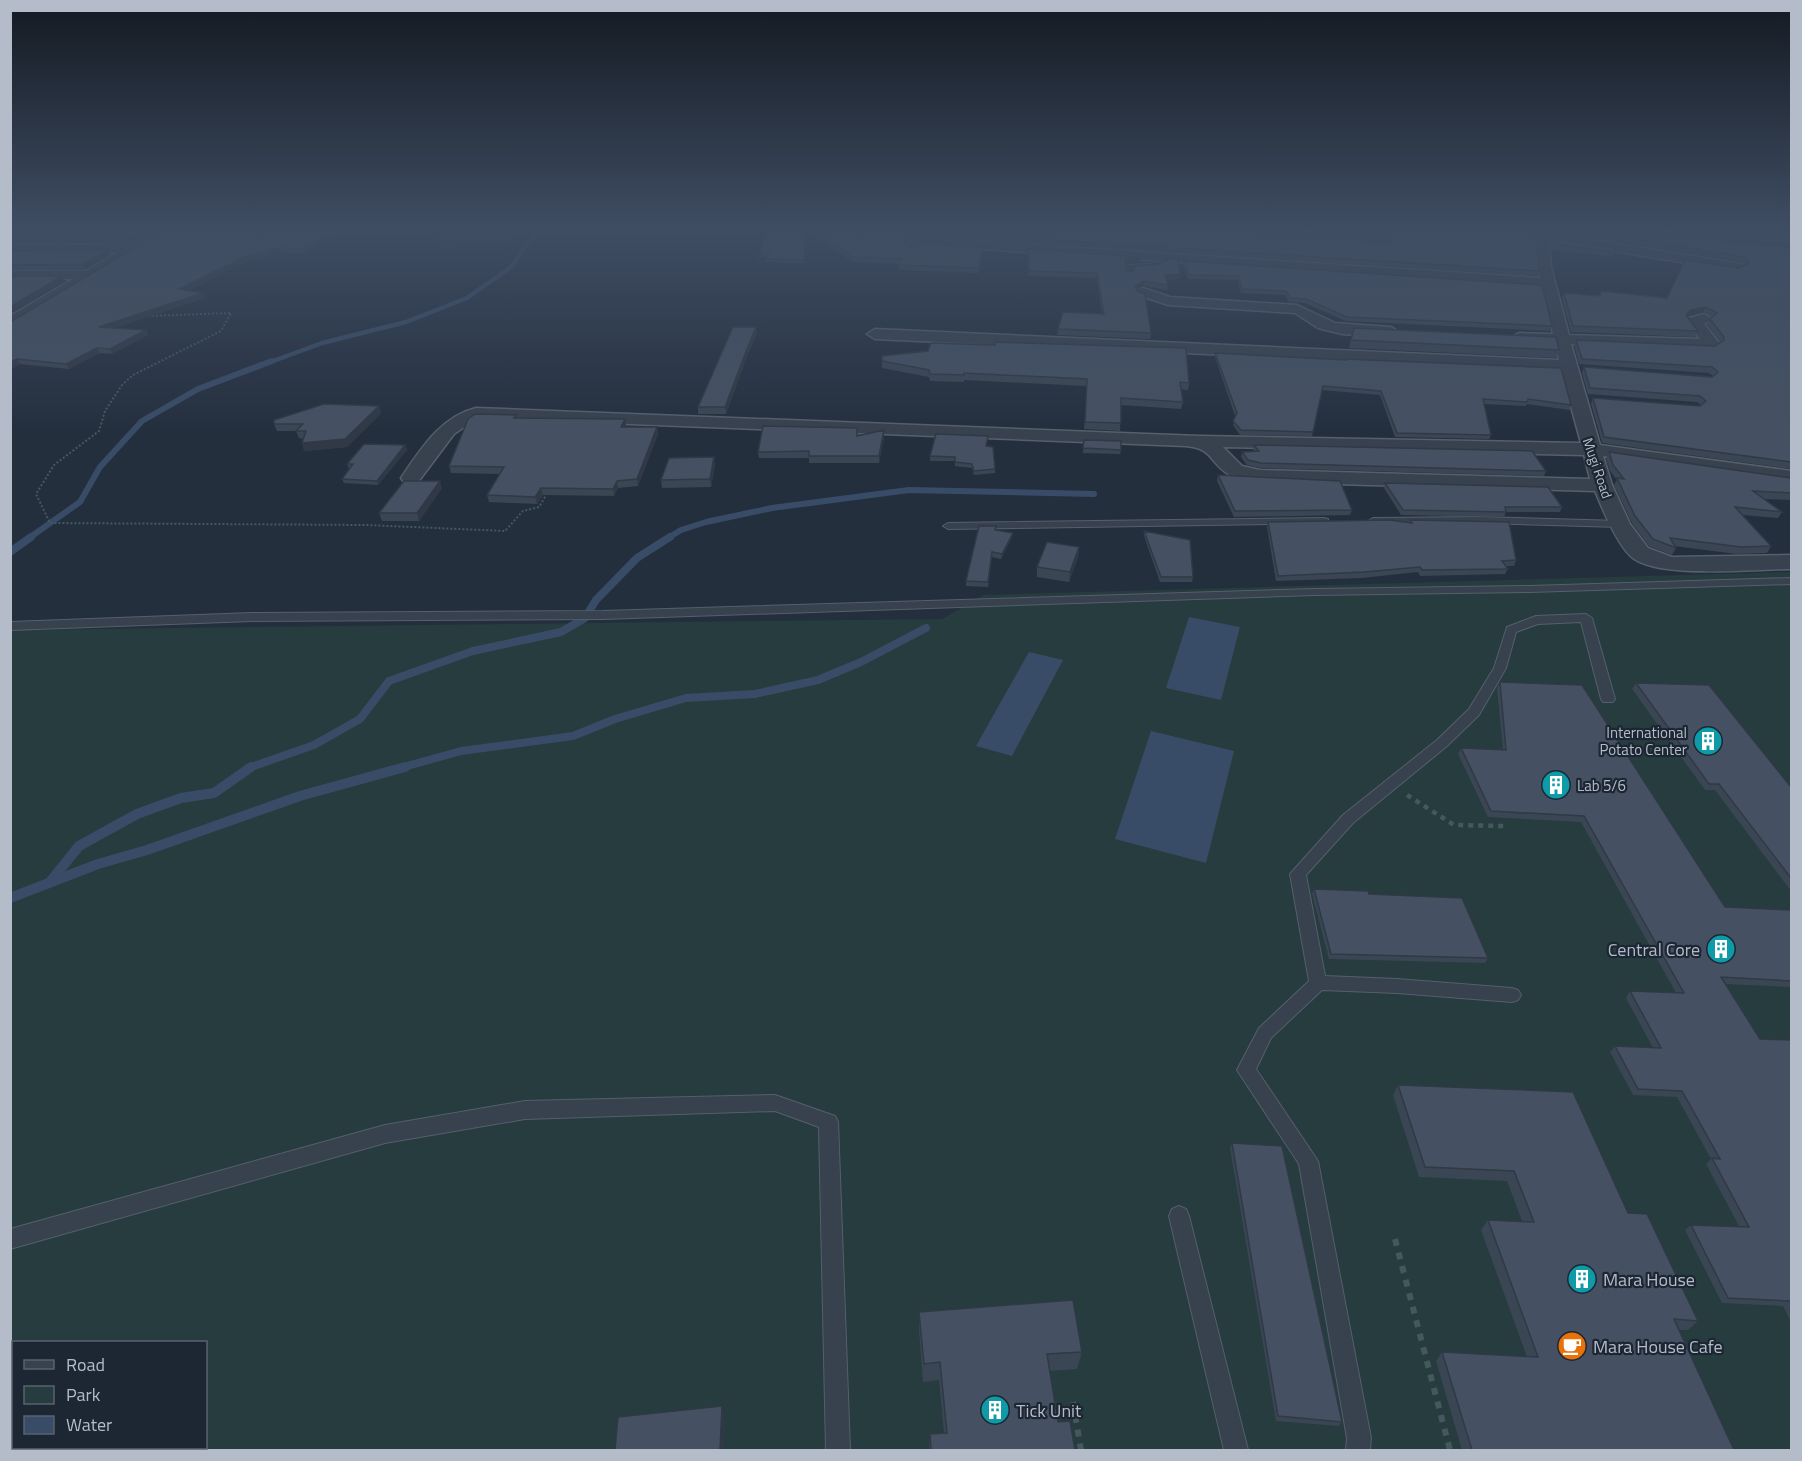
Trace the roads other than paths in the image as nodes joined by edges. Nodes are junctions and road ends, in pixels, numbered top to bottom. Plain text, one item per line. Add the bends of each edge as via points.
1 (55, 296) edge
2 (1155, 296) edge
3 (1552, 296) edge
4 (1704, 319) edge
5 (10, 323) edge
6 (1406, 333) edge
7 (875, 334) dead end
8 (1506, 337) edge
9 (1562, 339) junction
10 (1574, 367) junction
11 (1201, 441) junction
12 (1591, 449) junction
13 (1791, 477) edge
14 (411, 478) edge
15 (1602, 485) junction
16 (1337, 521) edge
17 (1360, 521) edge
18 (1620, 524) junction
19 (948, 526) dead end
20 (1791, 562) edge
21 (1791, 581) edge
22 (10, 626) edge
23 (1608, 699) dead end
24 (1318, 983) junction
25 (1512, 995) dead end
26 (1179, 1216) dead end
27 (10, 1239) edge
28 (838, 1450) edge
29 (1236, 1450) edge
30 (1358, 1450) edge

1 - 5 street
2 - 6 street via 1168,301 1298,309 1336,328
3 - 9 street, Mugi Road
4 - 9 street via 1694,321 1712,344
7 - 10 street
8 - 9 street
9 - 10 street, Mugi Road
10 - 12 street, Mugi Road via 1584,399
11 - 12 street
11 - 14 street via 476,413 453,423
11 - 15 street via 1218,450 1231,468 1260,476
12 - 13 street
12 - 15 street, Mugi Road
15 - 18 street, Mugi Road
16 - 19 lane
17 - 18 lane
18 - 20 street, Mugi Road via 1640,553 1653,560 1671,564
21 - 22 lane via 603,615 252,617
23 - 24 lane via 1586,618 1536,620 1511,630 1500,668 1474,712 1348,819 1298,874
24 - 25 lane
24 - 30 lane via 1265,1033 1246,1070 1308,1161 1359,1438
26 - 29 lane
27 - 28 lane via 396,1132 525,1110 776,1103 828,1122

